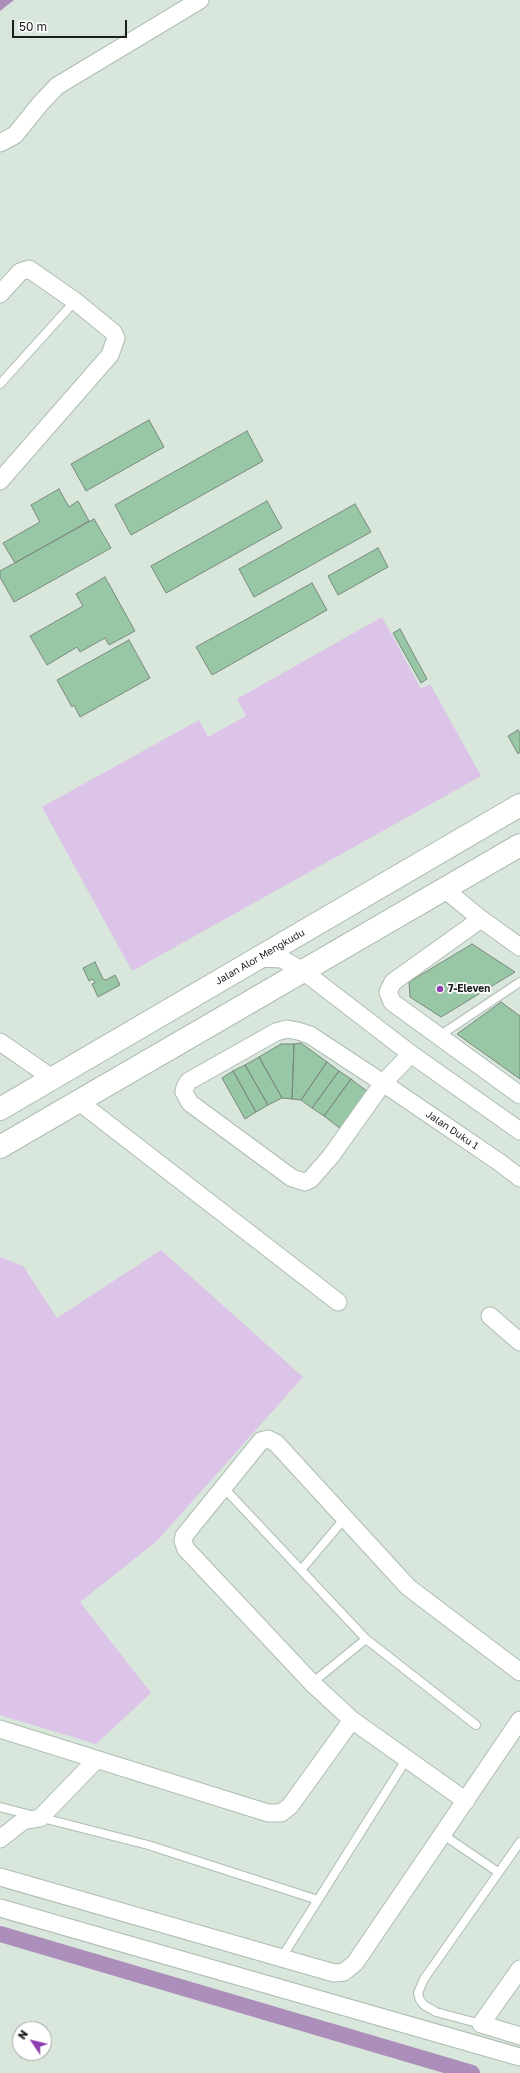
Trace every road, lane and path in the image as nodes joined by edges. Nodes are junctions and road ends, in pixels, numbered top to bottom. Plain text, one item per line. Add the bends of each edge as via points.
1 (200, 0) edge
2 (0, 143) edge
3 (0, 294) edge
4 (75, 301) junction
5 (0, 384) edge
6 (0, 481) edge
7 (520, 805) edge
8 (520, 845) edge
9 (443, 888) junction
10 (481, 919) junction
11 (520, 947) edge
12 (259, 958) junction
13 (303, 971) junction
14 (520, 982) edge
15 (439, 1036) junction
16 (0, 1042) edge
17 (411, 1054) junction
18 (52, 1078) junction
19 (383, 1083) junction
20 (520, 1095) edge
21 (78, 1101) junction
22 (0, 1109) edge
23 (520, 1131) edge
24 (0, 1147) edge
25 (520, 1178) edge
26 (338, 1302) dead end
27 (490, 1316) dead end
28 (520, 1342) edge
29 (223, 1486) junction
30 (345, 1518) junction
31 (301, 1570) junction
32 (366, 1639) junction
33 (520, 1672) edge
34 (312, 1683) junction
35 (352, 1720) junction
36 (520, 1720) edge
37 (476, 1725) dead end
38 (0, 1729) edge
39 (96, 1760) junction
40 (406, 1760) junction
41 (466, 1801) junction
42 (0, 1807) edge
43 (40, 1818) junction
44 (442, 1834) junction
45 (0, 1839) edge
46 (520, 1842) edge
47 (498, 1872) junction
48 (0, 1877) edge
49 (318, 1900) junction
50 (0, 1908) edge
51 (282, 1957) junction
52 (520, 1969) edge
53 (481, 2024) junction
54 (520, 2036) edge
55 (520, 2057) edge

1 - 2 street via 57,86 15,135
3 - 4 street via 20,272 29,269
4 - 5 lane
4 - 6 street via 113,332 116,338 115,346 110,355
7 - 12 main road, Jalan Alor Mengkudu
8 - 9 main road
9 - 10 street
9 - 13 main road
10 - 11 street
10 - 15 street via 393,982 388,992 392,1002
12 - 13 street via 282,959
12 - 18 main road, Jalan Alor Mengkudu
13 - 17 street
13 - 21 main road
14 - 15 lane
15 - 20 street
16 - 18 street
17 - 19 street
17 - 23 street
18 - 22 main road, Jalan Alor Mengkudu
19 - 19 street, Jalan Duku 1 via 331,1156 311,1179 305,1182 292,1178 190,1103 184,1092 189,1081 276,1032 287,1029 310,1035
19 - 25 street, Jalan Duku 1
21 - 24 main road
21 - 26 street
27 - 28 street
29 - 30 street via 261,1441 268,1439 276,1443
29 - 31 lane
29 - 34 street via 184,1536 186,1549
30 - 31 lane
30 - 33 street via 408,1587
31 - 32 lane
32 - 34 lane
32 - 37 lane
34 - 35 street
35 - 39 street via 290,1806 281,1813 268,1813
35 - 40 street
36 - 41 street
38 - 39 street
39 - 43 street
40 - 41 street
40 - 49 lane
41 - 44 street
42 - 43 lane
43 - 45 street via 23,1821
43 - 49 lane via 148,1845
44 - 47 lane
44 - 51 street via 350,1969 334,1973
46 - 47 lane
47 - 53 lane via 424,1979 418,1992 424,2005 436,2012
48 - 51 street
49 - 51 lane
50 - 55 street
52 - 53 street
53 - 54 street

